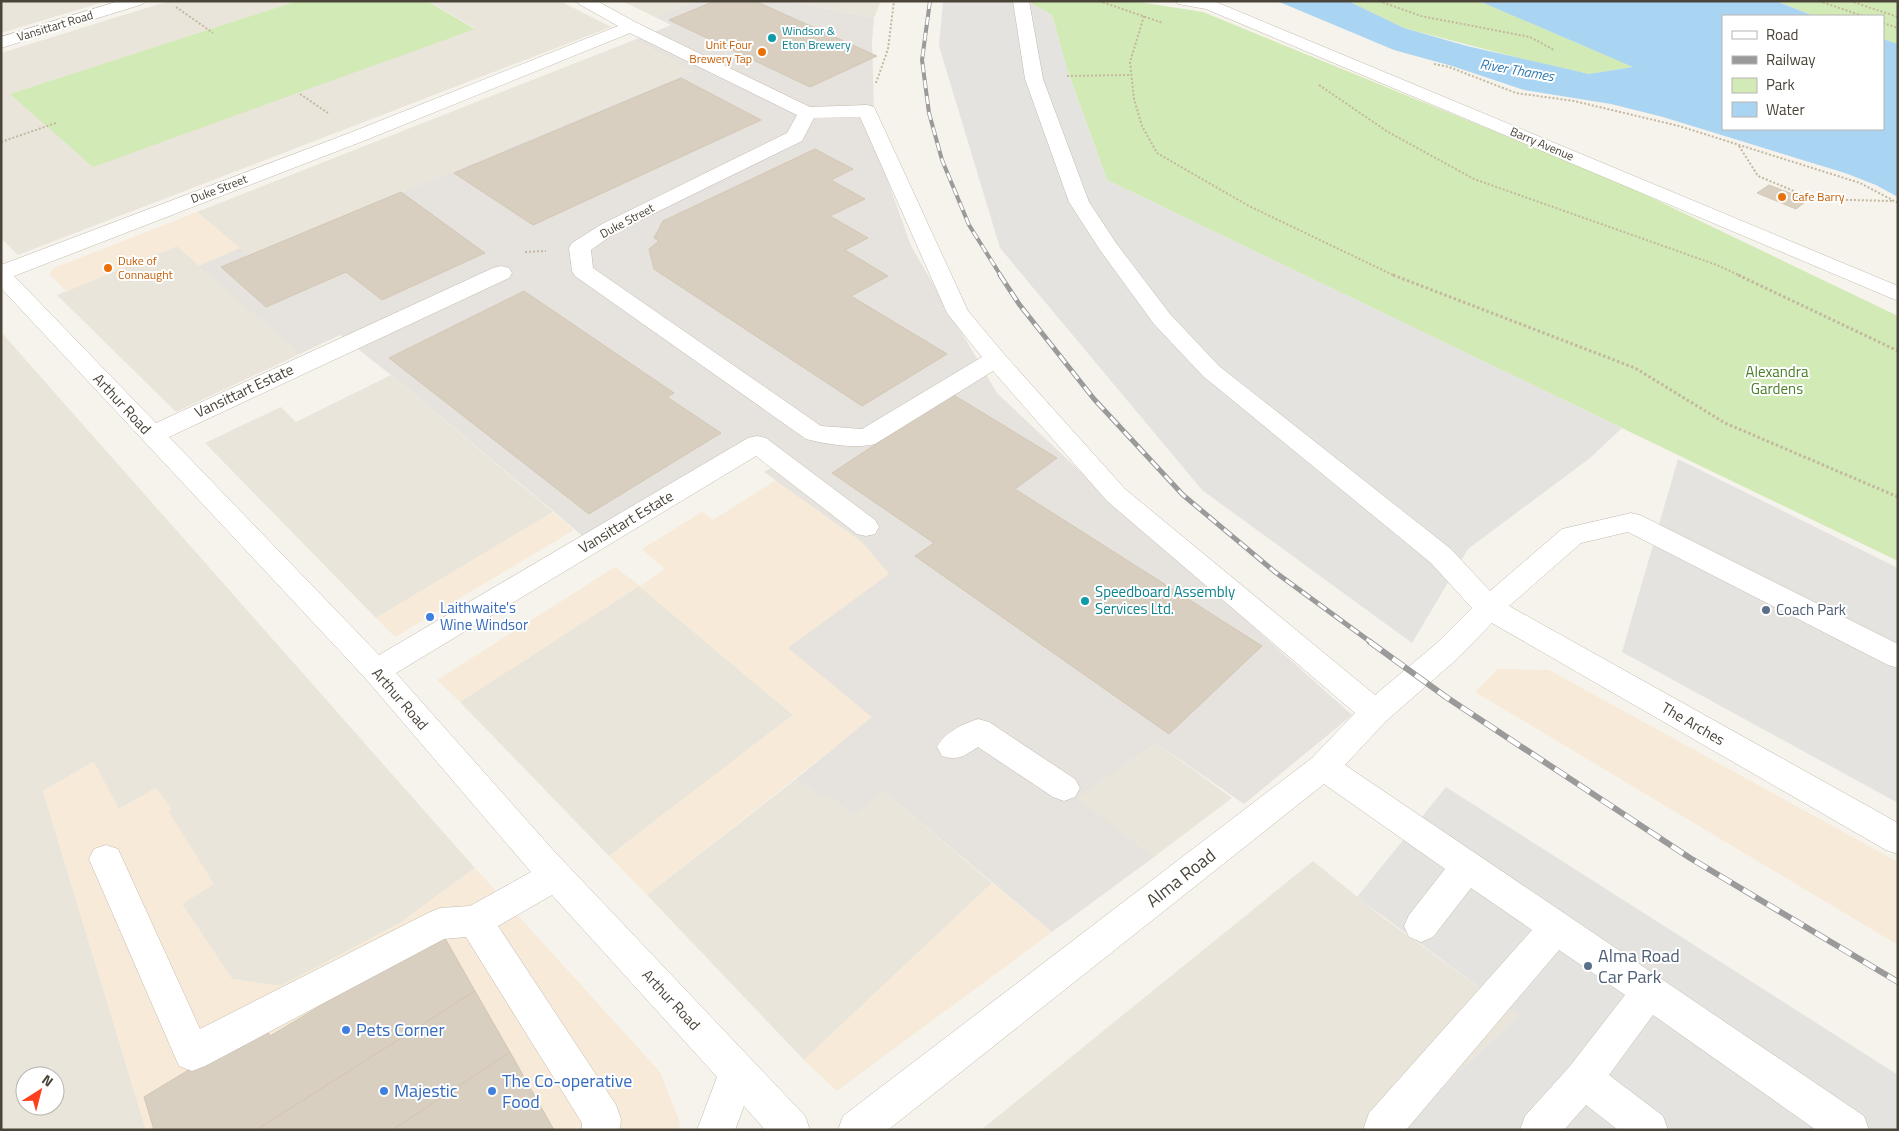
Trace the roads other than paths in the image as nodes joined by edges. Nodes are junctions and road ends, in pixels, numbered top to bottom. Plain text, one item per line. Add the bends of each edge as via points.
1 (137, 1) edge
2 (585, 1) edge
3 (1021, 1) edge
4 (1184, 1) edge
5 (632, 27) junction
6 (1, 43) edge
7 (807, 112) junction
8 (501, 273) dead end
9 (1, 274) edge
10 (1898, 294) edge
11 (996, 359) junction
12 (150, 434) junction
13 (866, 527) dead end
14 (1489, 608) junction
15 (1898, 657) edge
16 (376, 671) junction
17 (1375, 712) junction
18 (954, 748) dead end
19 (1323, 767) junction
20 (1064, 788) dead end
21 (1898, 840) edge
22 (106, 859) dead end
23 (1467, 867) junction
24 (555, 876) junction
25 (475, 921) junction
26 (1421, 926) dead end
27 (1556, 928) junction
28 (1649, 992) junction
29 (737, 1072) junction
30 (1582, 1078) junction
31 (1383, 1127) dead end
32 (601, 1130) edge
33 (716, 1130) edge
34 (791, 1130) edge
35 (857, 1130) edge
36 (1539, 1130) edge
37 (1649, 1130) edge
38 (1850, 1130) edge

1 - 6 street, Vansittart Road
2 - 5 street
3 - 14 street, The Arches via 1034,77 1079,202 1106,246 1162,319 1211,371 1441,556
4 - 10 street, Barry Avenue via 1220,8
5 - 7 street
5 - 9 street, Duke Street
7 - 11 street via 867,111 958,313
7 - 11 street, Duke Street via 795,137 609,228 580,248 583,271 815,433 866,438
8 - 12 street, Vansittart Estate
9 - 12 street, Arthur Road
11 - 17 street via 1116,496
12 - 16 street, Arthur Road
13 - 16 street, Vansittart Estate via 757,444
14 - 15 street, Alma Road via 1572,536 1631,522
14 - 17 street, Alma Road via 1446,651
14 - 21 street, The Arches
16 - 24 street, Arthur Road
17 - 19 street, Alma Road
18 - 20 street via 978,731
19 - 23 street
19 - 35 street, Alma Road
22 - 25 street via 192,1052 440,924
23 - 26 street
23 - 27 street
24 - 25 street
24 - 29 street, Arthur Road
25 - 32 street via 602,1119
27 - 28 street
27 - 31 street
28 - 30 street
28 - 38 street
29 - 33 street
29 - 34 street, Arthur Road
30 - 36 street
30 - 37 street

